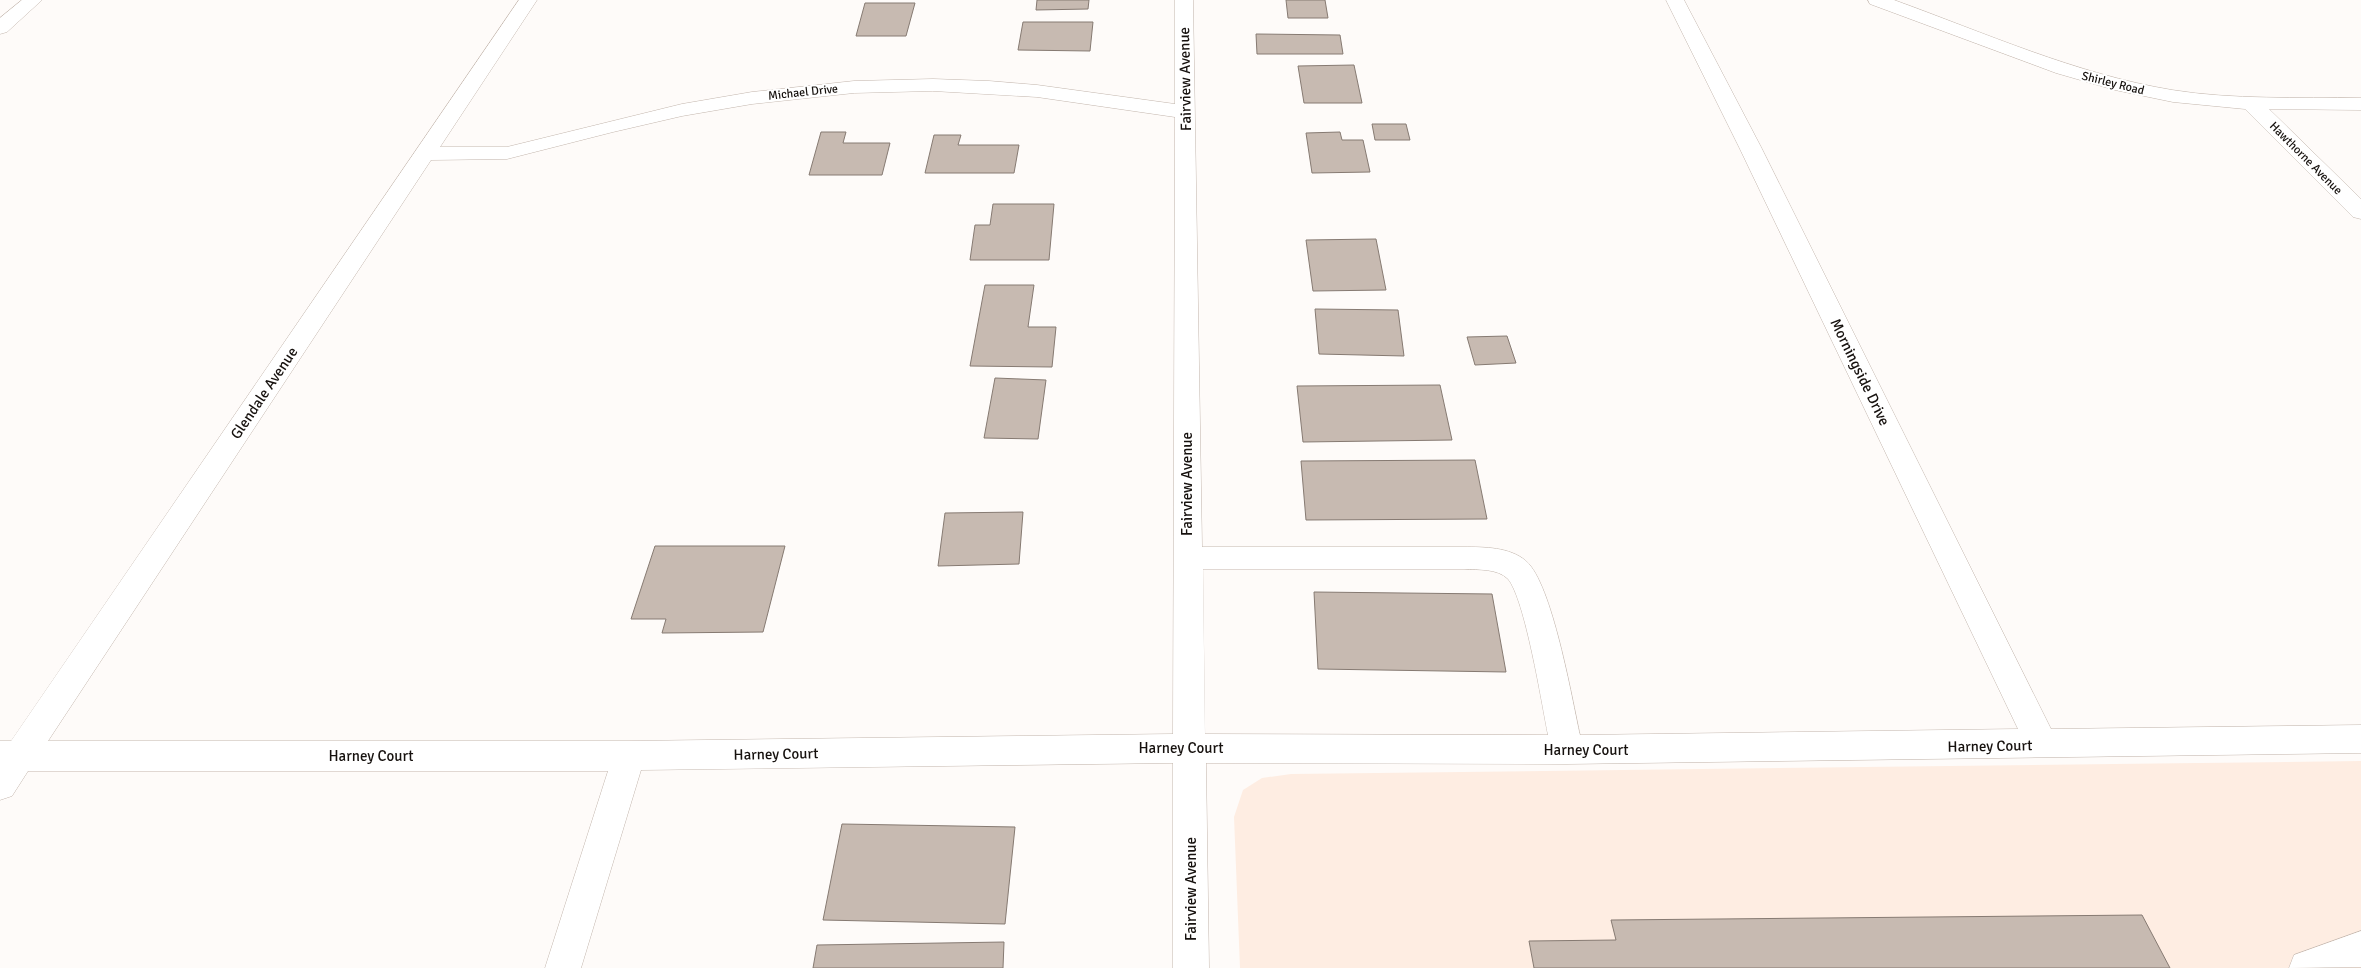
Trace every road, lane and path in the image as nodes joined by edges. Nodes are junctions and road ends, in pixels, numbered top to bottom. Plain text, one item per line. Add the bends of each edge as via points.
1 (33, 0) edge
2 (528, 0) edge
3 (1184, 0) edge
4 (1675, 0) edge
5 (1877, 0) edge
6 (0, 28) edge
7 (2251, 103) junction
8 (2361, 104) edge
9 (1185, 112) junction
10 (426, 154) junction
11 (2361, 212) edge
12 (1188, 558) junction
13 (2361, 740) edge
14 (2042, 745) junction
15 (1191, 748) junction
16 (1567, 750) junction
17 (10, 756) edge
18 (629, 756) junction
19 (0, 785) edge
20 (2361, 949) edge
21 (563, 968) edge
22 (1191, 968) edge
23 (2307, 968) edge

1 - 6 street
2 - 10 street, Glendale Avenue
3 - 9 street, Fairview Avenue
4 - 14 street, Morningside Drive
5 - 7 street, Shirley Road via 2100,81 2172,96
7 - 8 street, Shirley Road
7 - 11 street, Hawthorne Avenue
9 - 10 street, Michael Drive via 989,86 854,87 752,98 682,110 507,153
9 - 12 street, Fairview Avenue
10 - 17 street, Glendale Avenue
12 - 15 street, Fairview Avenue
12 - 16 street via 1500,560 1519,572 1532,598
13 - 14 street, Harney Court
14 - 16 street, Harney Court
15 - 16 street, Harney Court
15 - 18 street, Harney Court
15 - 22 street, Fairview Avenue
17 - 18 street, Harney Court
17 - 19 street, Glendale Avenue
18 - 21 street
20 - 23 street

